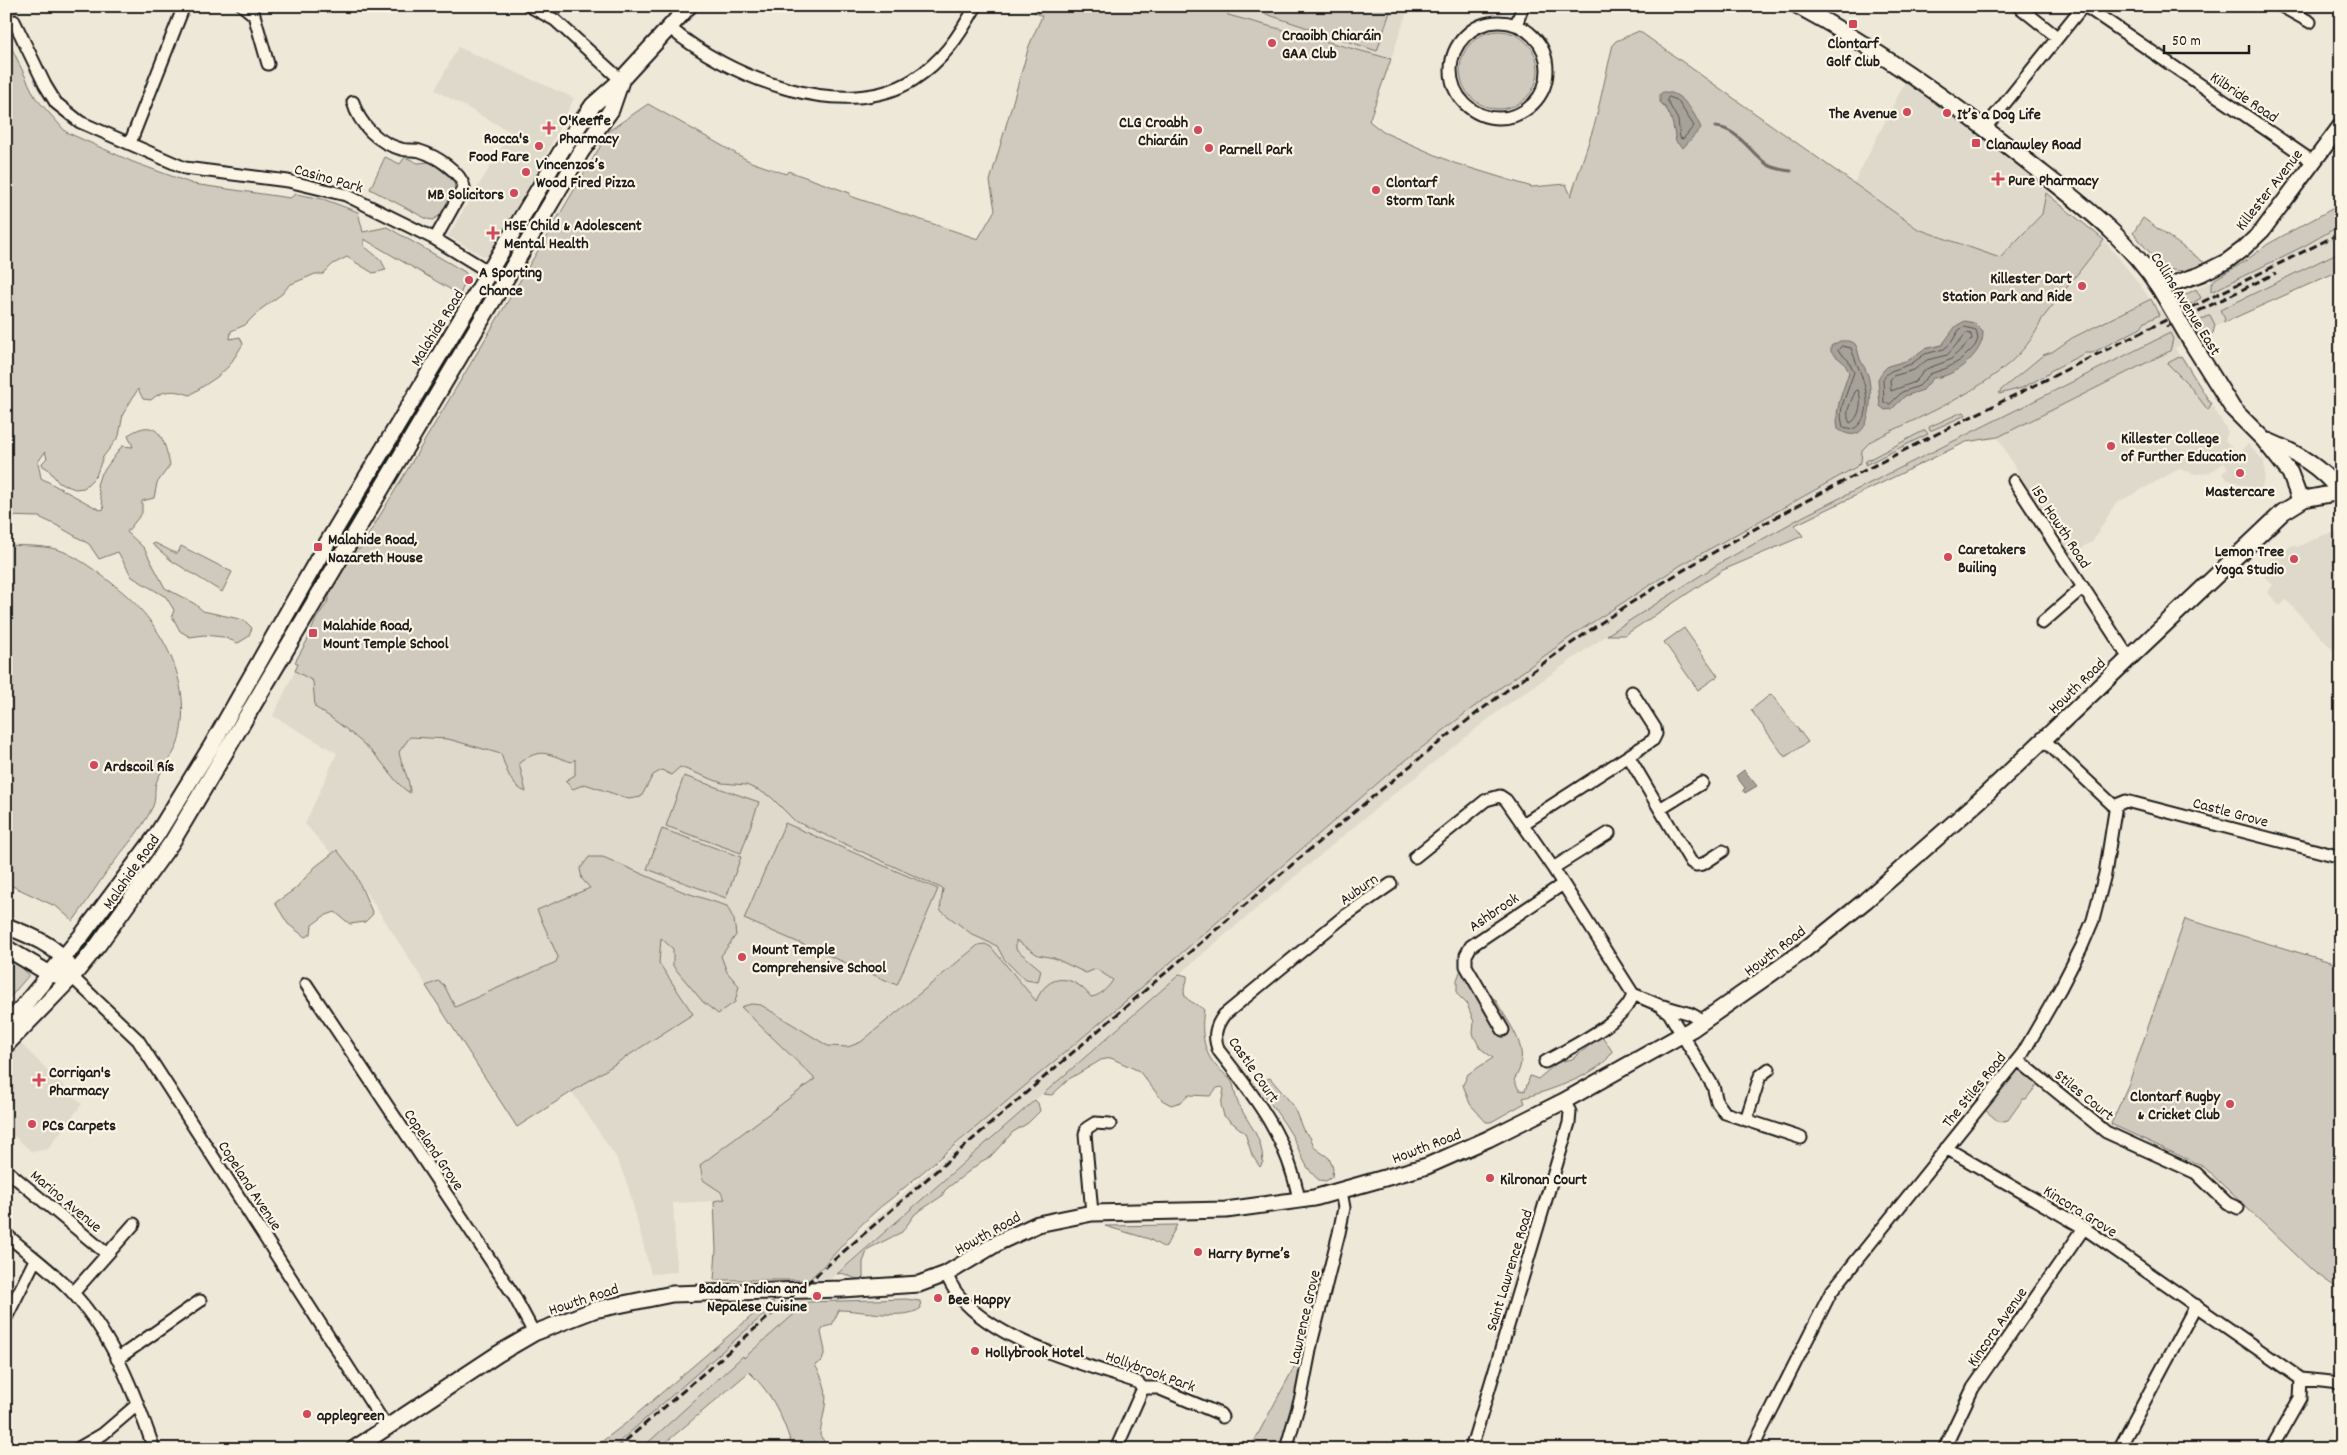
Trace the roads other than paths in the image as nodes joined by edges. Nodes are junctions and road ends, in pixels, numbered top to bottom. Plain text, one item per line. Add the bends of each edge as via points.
1 (184, 6) edge
2 (243, 6) edge
3 (529, 6) edge
4 (689, 6) edge
5 (976, 6) edge
6 (1522, 6) edge
7 (1798, 6) edge
8 (2018, 6) edge
9 (2084, 6) edge
10 (2281, 6) edge
11 (14, 21) dead end
12 (2310, 22) dead end
13 (1516, 25) junction
14 (670, 28) junction
15 (2057, 37) junction
16 (268, 64) dead end
17 (621, 80) junction
18 (353, 102) dead end
19 (2341, 125) edge
20 (1985, 128) junction
21 (130, 143) junction
22 (2312, 161) junction
23 (436, 239) junction
24 (490, 272) junction
25 (504, 282) junction
26 (2160, 288) junction
27 (414, 396) junction
28 (431, 404) junction
29 (2264, 440) junction
30 (2014, 481) dead end
31 (2340, 492) edge
32 (2300, 500) junction
33 (342, 520) junction
34 (357, 529) junction
35 (2082, 588) junction
36 (2042, 623) dead end
37 (2129, 658) junction
38 (243, 691) junction
39 (1632, 692) dead end
40 (257, 699) junction
41 (2044, 740) junction
42 (1629, 757) junction
43 (1702, 783) dead end
44 (2114, 806) junction
45 (1660, 809) junction
46 (1523, 824) junction
47 (1609, 833) dead end
48 (1723, 851) dead end
49 (2341, 857) edge
50 (1415, 858) dead end
51 (136, 864) junction
52 (1553, 868) junction
53 (150, 874) junction
54 (1391, 884) dead end
55 (1563, 884) junction
56 (1342, 918) joint
57 (6, 926) edge
58 (6, 948) edge
59 (64, 958) junction
60 (50, 974) junction
61 (72, 977) junction
62 (306, 984) dead end
63 (1633, 994) junction
64 (1659, 1004) junction
65 (1704, 1021) junction
66 (6, 1026) edge
67 (1503, 1030) dead end
68 (1682, 1035) junction
69 (6, 1045) edge
70 (2018, 1060) junction
71 (1545, 1062) dead end
72 (1769, 1069) dead end
73 (1564, 1100) junction
74 (1746, 1120) junction
75 (1110, 1124) dead end
76 (1801, 1138) dead end
77 (1946, 1148) junction
78 (6, 1170) edge
79 (1341, 1191) junction
80 (1299, 1200) junction
81 (2238, 1208) dead end
82 (1092, 1213) junction
83 (134, 1224) dead end
84 (2084, 1228) junction
85 (6, 1234) edge
86 (107, 1254) junction
87 (35, 1260) junction
88 (946, 1274) junction
89 (73, 1293) junction
90 (200, 1301) dead end
91 (2196, 1305) junction
92 (6, 1318) edge
93 (534, 1334) junction
94 (118, 1359) junction
95 (2301, 1379) junction
96 (2341, 1383) edge
97 (1143, 1388) junction
98 (138, 1404) junction
99 (1222, 1417) dead end
100 (386, 1426) junction
101 (77, 1449) edge
102 (154, 1449) edge
103 (354, 1449) edge
104 (1116, 1449) edge
105 (1286, 1449) edge
106 (1471, 1449) edge
107 (1752, 1449) edge
108 (1944, 1449) edge
109 (2119, 1449) edge
110 (2271, 1449) edge

1 - 21 street
2 - 16 street via 254,15
3 - 17 street via 555,20
4 - 14 main road, Malahide Road
5 - 14 street via 949,50 932,66 912,81 861,96 835,97 763,82 734,70
6 - 13 street
7 - 20 main road, Collins Avenue East via 1847,32 1915,76
8 - 15 street
9 - 15 street
9 - 22 street, Kilbride Road
10 - 12 street
11 - 21 street, Casino Park via 56,103 80,122
13 - 13 street via 1530,33 1546,60 1542,91 1533,104 1520,113 1504,118 1489,117 1462,101 1454,87 1451,72 1453,56 1460,42 1478,27 1501,22
14 - 17 main road, Malahide Road
15 - 20 street
17 - 24 main road, Malahide Road via 593,105 562,150
17 - 25 main road, Malahide Road via 611,110 581,152
18 - 23 street via 363,124 378,138 399,149 419,150 456,171 461,178 464,187
19 - 22 street, Killester Avenue
20 - 26 main road, Collins Avenue East via 2122,240
21 - 23 street, Casino Park via 185,168 288,181 346,195
22 - 26 street, Killester Avenue via 2262,231 2243,249 2201,274
23 - 24 street, Casino Park
24 - 25 street, Casino Park
24 - 27 main road, Malahide Road
25 - 28 main road, Malahide Road
26 - 29 main road, Collins Avenue East, bridge via 2230,405
27 - 28 main road
27 - 33 main road, Malahide Road
28 - 34 main road, Malahide Road
29 - 31 main road, Collins Avenue East via 2296,453 2328,477
29 - 32 main road, Collins Avenue East via 2290,473
30 - 35 street, 150 Howth Road
31 - 32 main road, Howth Road
32 - 37 main road, Howth Road via 2244,548
33 - 34 main road
33 - 38 main road, Malahide Road
34 - 40 main road, Malahide Road
35 - 36 street, 150 Howth Road
35 - 37 street, 150 Howth Road
37 - 41 main road, Howth Road
38 - 40 main road
38 - 51 main road, Malahide Road
39 - 42 street via 1656,734 1653,740
40 - 53 main road, Malahide Road
41 - 44 street
41 - 65 main road, Howth Road via 1847,916 1758,985
42 - 45 street
42 - 46 street
43 - 45 street
44 - 49 street, Castle Grove via 2126,801
44 - 70 street, The Stiles Road via 2116,817 2092,920 2060,989
45 - 48 street via 1691,862 1703,864
46 - 50 street via 1506,800 1493,796
46 - 52 street
47 - 52 street
51 - 53 main road
51 - 59 main road, Malahide Road
52 - 55 street
53 - 61 main road, Malahide Road
54 - 56 street, Auburn
55 - 63 street
55 - 67 street, Ashbrook via 1471,946 1466,955 1466,966
56 - 80 street, Castle Court via 1224,1015 1215,1034 1219,1052 1278,1134
57 - 59 main road via 39,941
58 - 60 main road
59 - 60 main road, Malahide Road
59 - 61 main road
60 - 61 main road
60 - 66 main road, Malahide Road
61 - 69 main road, Malahide Road
61 - 100 street, Copeland Avenue via 138,1040
62 - 93 street, Copeland Grove via 512,1294
63 - 64 street
63 - 71 street via 1625,1010
64 - 65 street
64 - 68 street via 1669,1012
65 - 68 main road, Howth Road
68 - 73 main road, Howth Road
68 - 74 street via 1713,1086 1720,1108 1724,1113
70 - 77 street, The Stiles Road
70 - 81 street, Stiles Court via 2106,1132 2196,1174 2227,1203
72 - 74 street via 1760,1076
73 - 79 main road, Howth Road via 1427,1166
73 - 106 street, Saint Lawrence Road via 1570,1112 1569,1123
74 - 76 street
75 - 82 street via 1095,1123 1087,1128 1085,1134
77 - 84 street, Kincora Grove
77 - 107 street, The Stiles Road via 1831,1292
78 - 86 street, Marino Avenue
79 - 80 main road, Howth Road
79 - 105 street, Lawrence Grove via 1344,1208 1340,1233
80 - 82 main road, Howth Road via 1233,1209
82 - 88 main road, Howth Road via 1024,1229
83 - 86 street
84 - 91 street, Kincora Grove
84 - 108 street, Kincora Avenue via 1973,1388
85 - 87 street
86 - 89 street
87 - 89 street
87 - 92 street
88 - 93 main road, Howth Road via 911,1286 672,1294 594,1310
88 - 97 street, Hollybrook Park via 968,1306 1012,1337 1137,1382
89 - 94 street
90 - 94 street
91 - 95 street, Kincora Grove
91 - 109 street
93 - 100 main road, Howth Road
94 - 98 street
95 - 96 street, Kincora Grove
95 - 110 street via 2300,1398
97 - 99 street, Hollybrook Park via 1158,1388
97 - 104 street
98 - 101 street via 103,1434
98 - 102 street
100 - 103 main road, Howth Road

